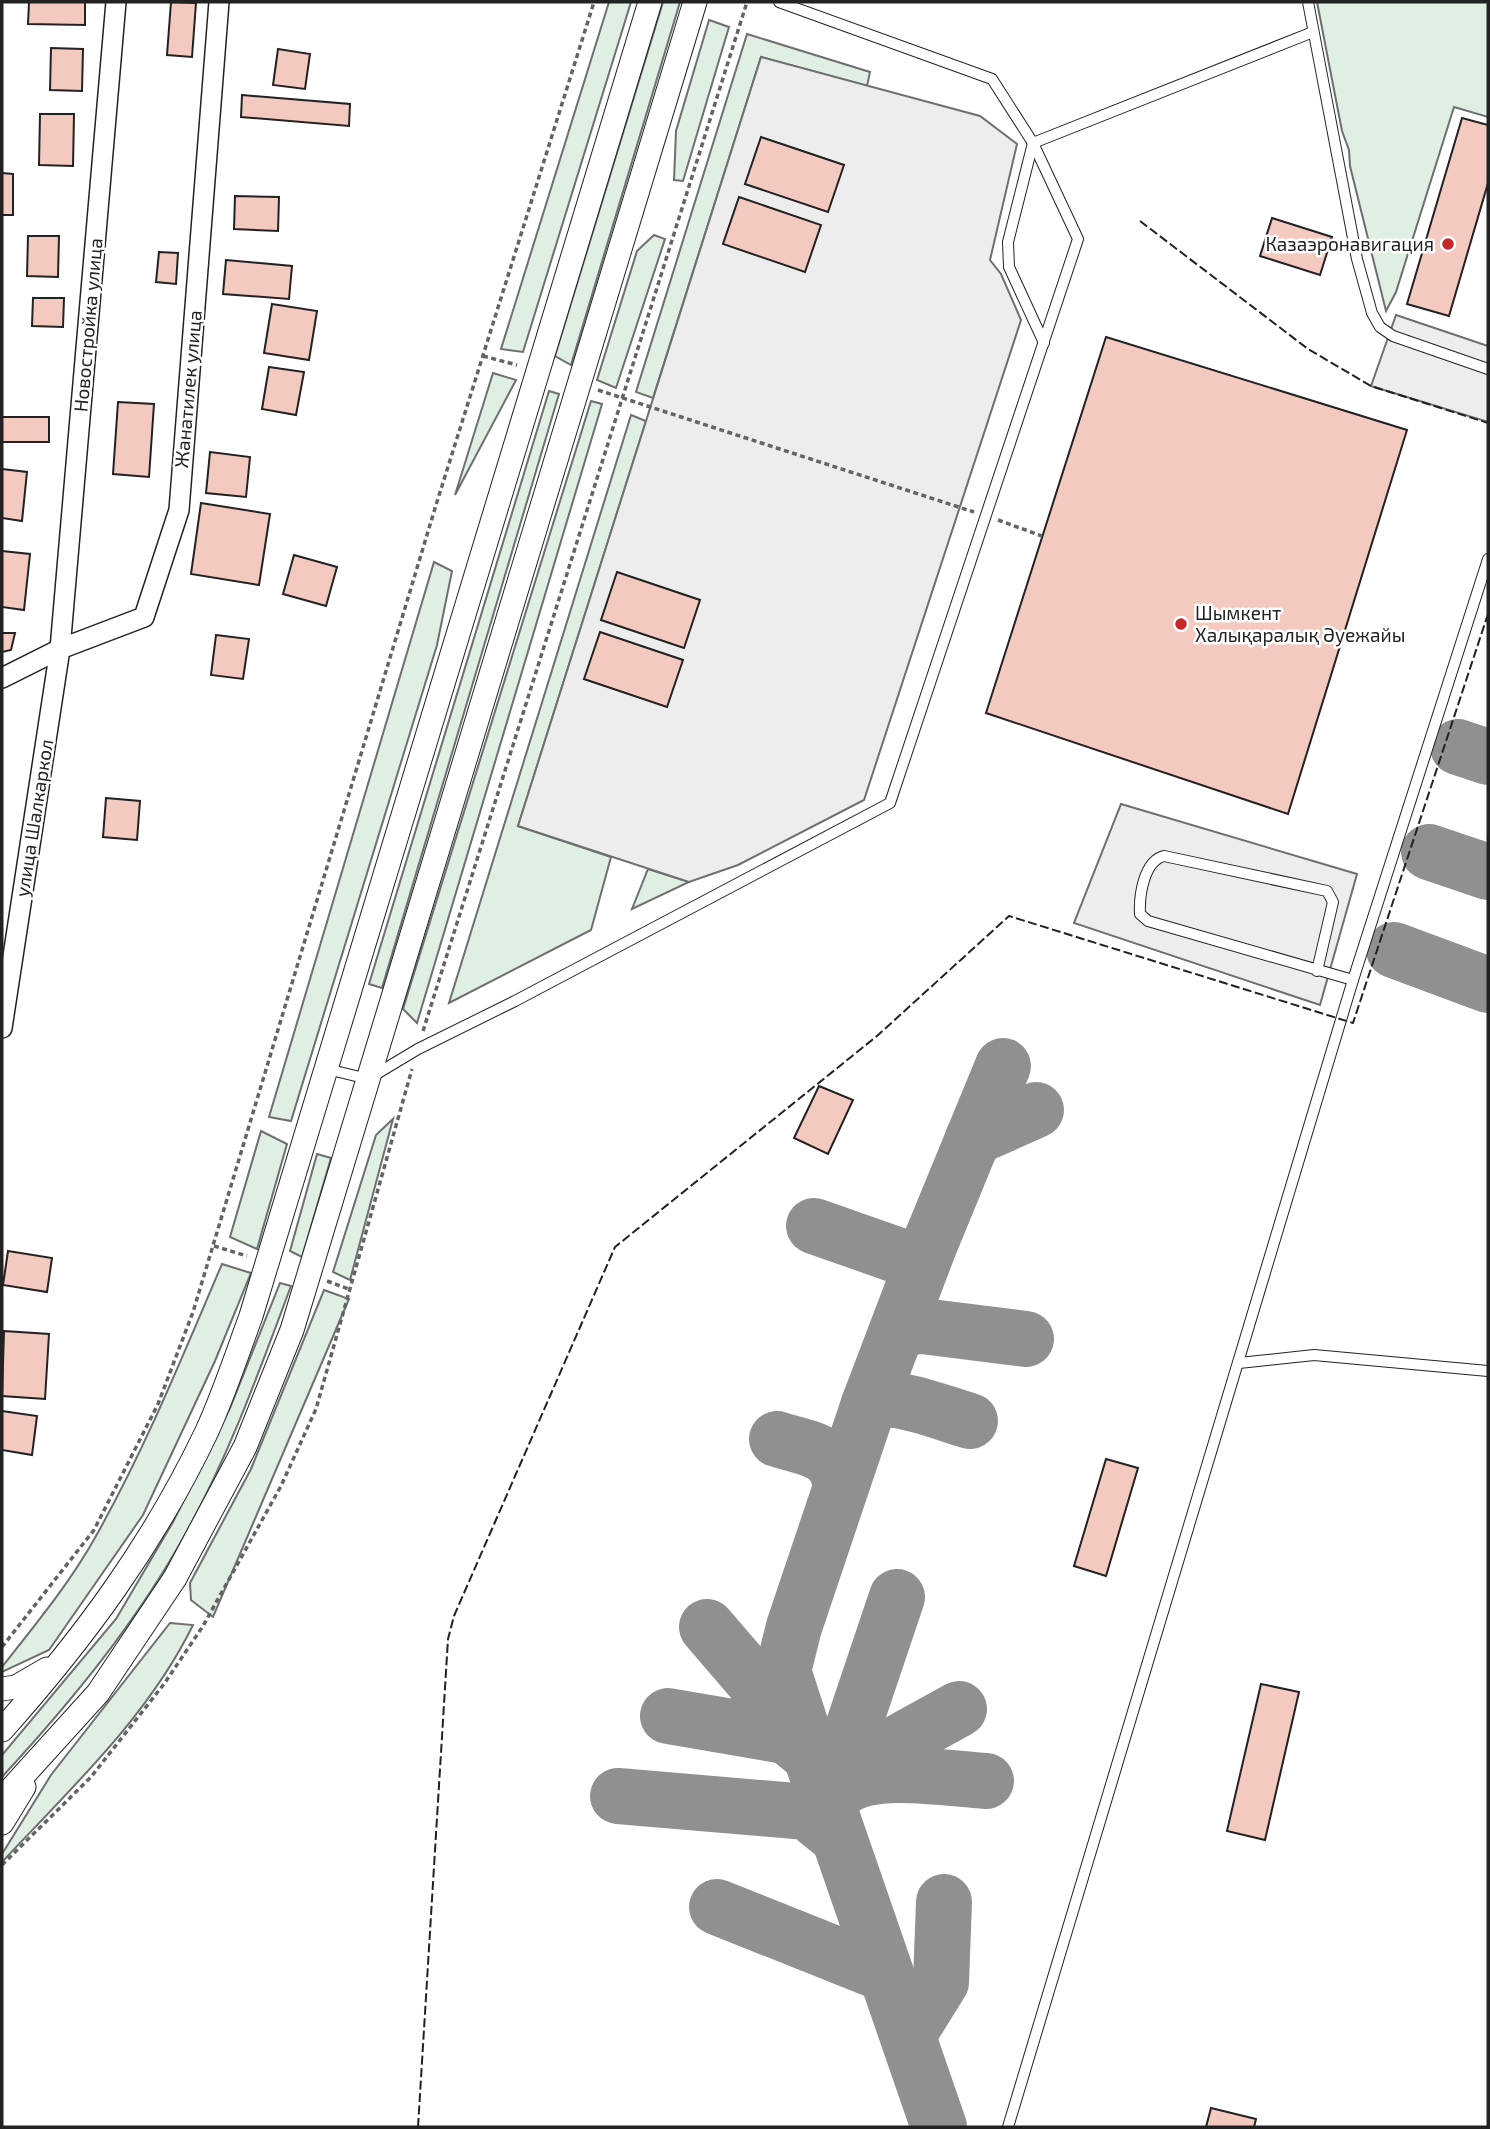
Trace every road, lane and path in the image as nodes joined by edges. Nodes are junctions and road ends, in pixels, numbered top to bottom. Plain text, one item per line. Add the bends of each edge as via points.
1 (116, 2) edge
2 (219, 2) edge
3 (594, 2) edge
4 (650, 2) edge
5 (695, 2) edge
6 (747, 2) edge
7 (779, 2) edge
8 (1308, 2) edge
9 (1313, 32) junction
10 (1033, 143) junction
11 (1044, 343) junction
12 (1488, 369) edge
13 (623, 398) junction
14 (986, 516) junction
15 (1042, 536) dead end
16 (1488, 559) edge
17 (60, 649) junction
18 (2, 678) edge
19 (1317, 971) junction
20 (1353, 980) junction
21 (2, 1028) edge
22 (418, 1049) junction
23 (327, 1068) junction
24 (368, 1079) junction
25 (1239, 1363) junction
26 (1488, 1371) edge
27 (2, 1647) edge
28 (65, 1659) junction
29 (2, 1689) edge
30 (2, 1730) edge
31 (50, 1744) junction
32 (2, 1799) edge
33 (2, 1823) edge
34 (2, 1865) edge
35 (1008, 2127) edge

1 - 17 street, Новостройка улица
2 - 17 street, Жанатилек улица via 179,510 144,617
3 - 27 path via 436,505 193,1312 158,1404 94,1530
4 - 23 street
5 - 24 street
6 - 13 path
7 - 10 lane via 992,79
8 - 9 lane
9 - 10 lane
9 - 12 lane via 1357,259 1372,313 1380,327 1393,336
10 - 11 lane via 1008,242 1009,267
10 - 11 lane via 1078,239
11 - 14 lane
13 - 14 path
13 - 22 path
14 - 15 path
14 - 22 lane via 890,803
16 - 20 lane
17 - 18 street, Жанатилек улица
17 - 21 street, улица Шалкаркол
19 - 19 lane via 1148,921 1140,914 1139,903 1149,865 1164,856 1327,891 1333,902
19 - 20 lane
20 - 25 lane
22 - 24 lane
22 - 34 path via 316,1409 281,1486 203,1626 164,1685 91,1777
23 - 24 lane
23 - 28 street via 251,1316 207,1431 139,1556
24 - 31 street via 292,1330 245,1447 175,1578 97,1693
25 - 26 lane via 1314,1355
25 - 35 lane
28 - 29 street
28 - 30 street
31 - 32 street
31 - 33 street

